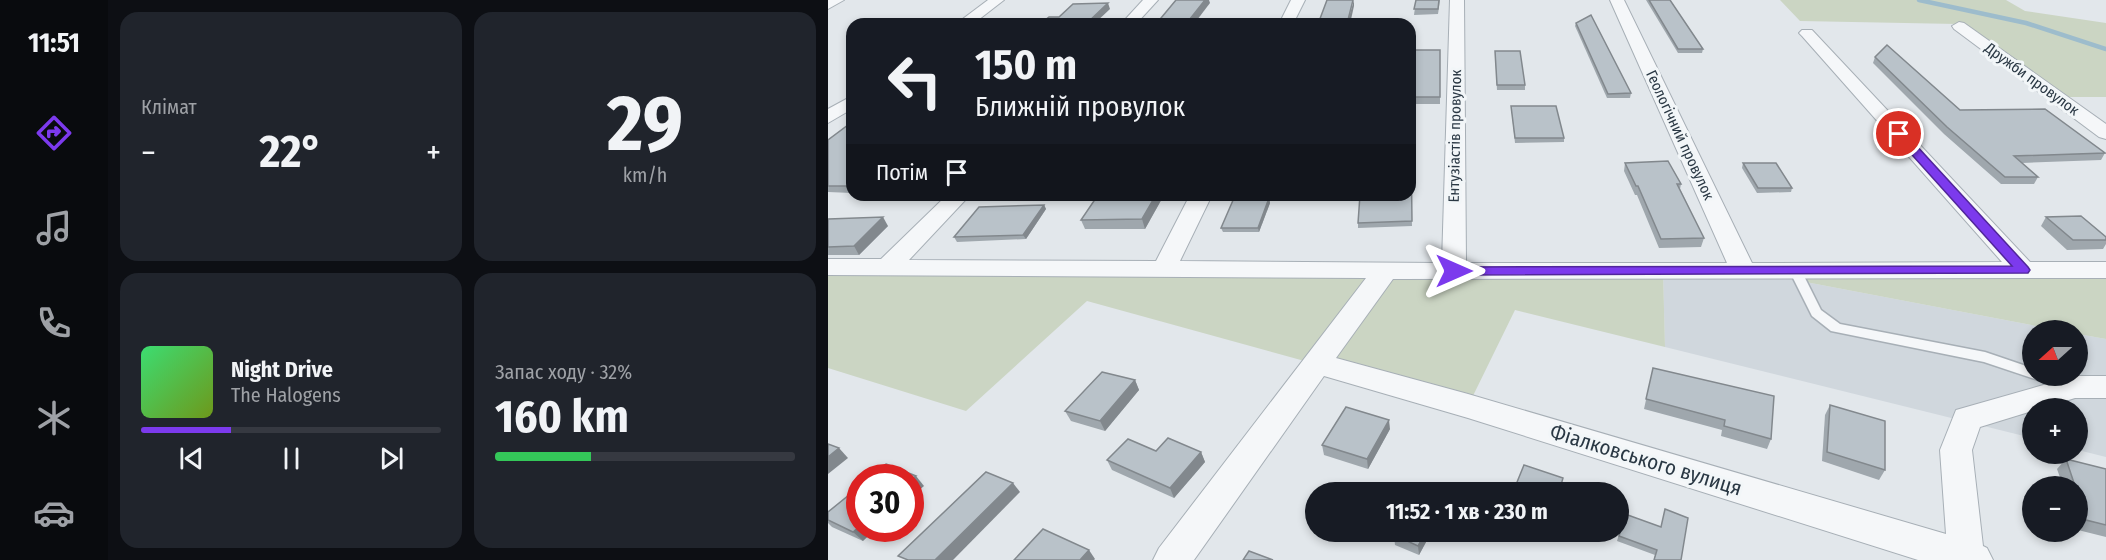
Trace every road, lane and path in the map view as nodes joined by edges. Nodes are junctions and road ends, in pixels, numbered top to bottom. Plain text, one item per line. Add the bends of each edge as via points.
1 (837, 0) edge
2 (998, 0) edge
3 (1151, 0) edge
4 (1298, 0) edge
5 (1456, 0) edge
6 (1617, 0) edge
7 (828, 5) edge
8 (972, 18) edge
9 (1134, 18) edge
10 (1289, 18) edge
11 (1959, 26) dead end
12 (1807, 33) dead end
13 (846, 105) edge
14 (828, 117) edge
15 (2106, 133) edge
16 (953, 201) edge
17 (1199, 201) edge
18 (828, 267) edge
19 (888, 267) junction
20 (1164, 269) junction
21 (1743, 270) junction
22 (1795, 270) junction
23 (2023, 270) junction
24 (2106, 270) edge
25 (1385, 271) junction
26 (1454, 271) junction
27 (1316, 363) junction
28 (2022, 370) edge
29 (2090, 387) edge
30 (1970, 559) edge
31 (1172, 560) edge

1 - 7 street
2 - 8 street
3 - 9 street
4 - 10 street
5 - 26 street, Ентузіастів провулок
6 - 21 street, Геологічний провулок
11 - 15 street, Дружби провулок
12 - 23 street
13 - 14 street
16 - 19 street
17 - 20 street
18 - 19 street
19 - 20 street
20 - 25 street
21 - 22 street
21 - 26 street
22 - 23 street
22 - 28 lane via 1816,313 1836,328 1985,357
23 - 24 street
25 - 26 street
25 - 27 street
27 - 30 street, Фіалковського вулиця via 1468,405
27 - 31 street
29 - 30 street via 1967,419 1956,450

